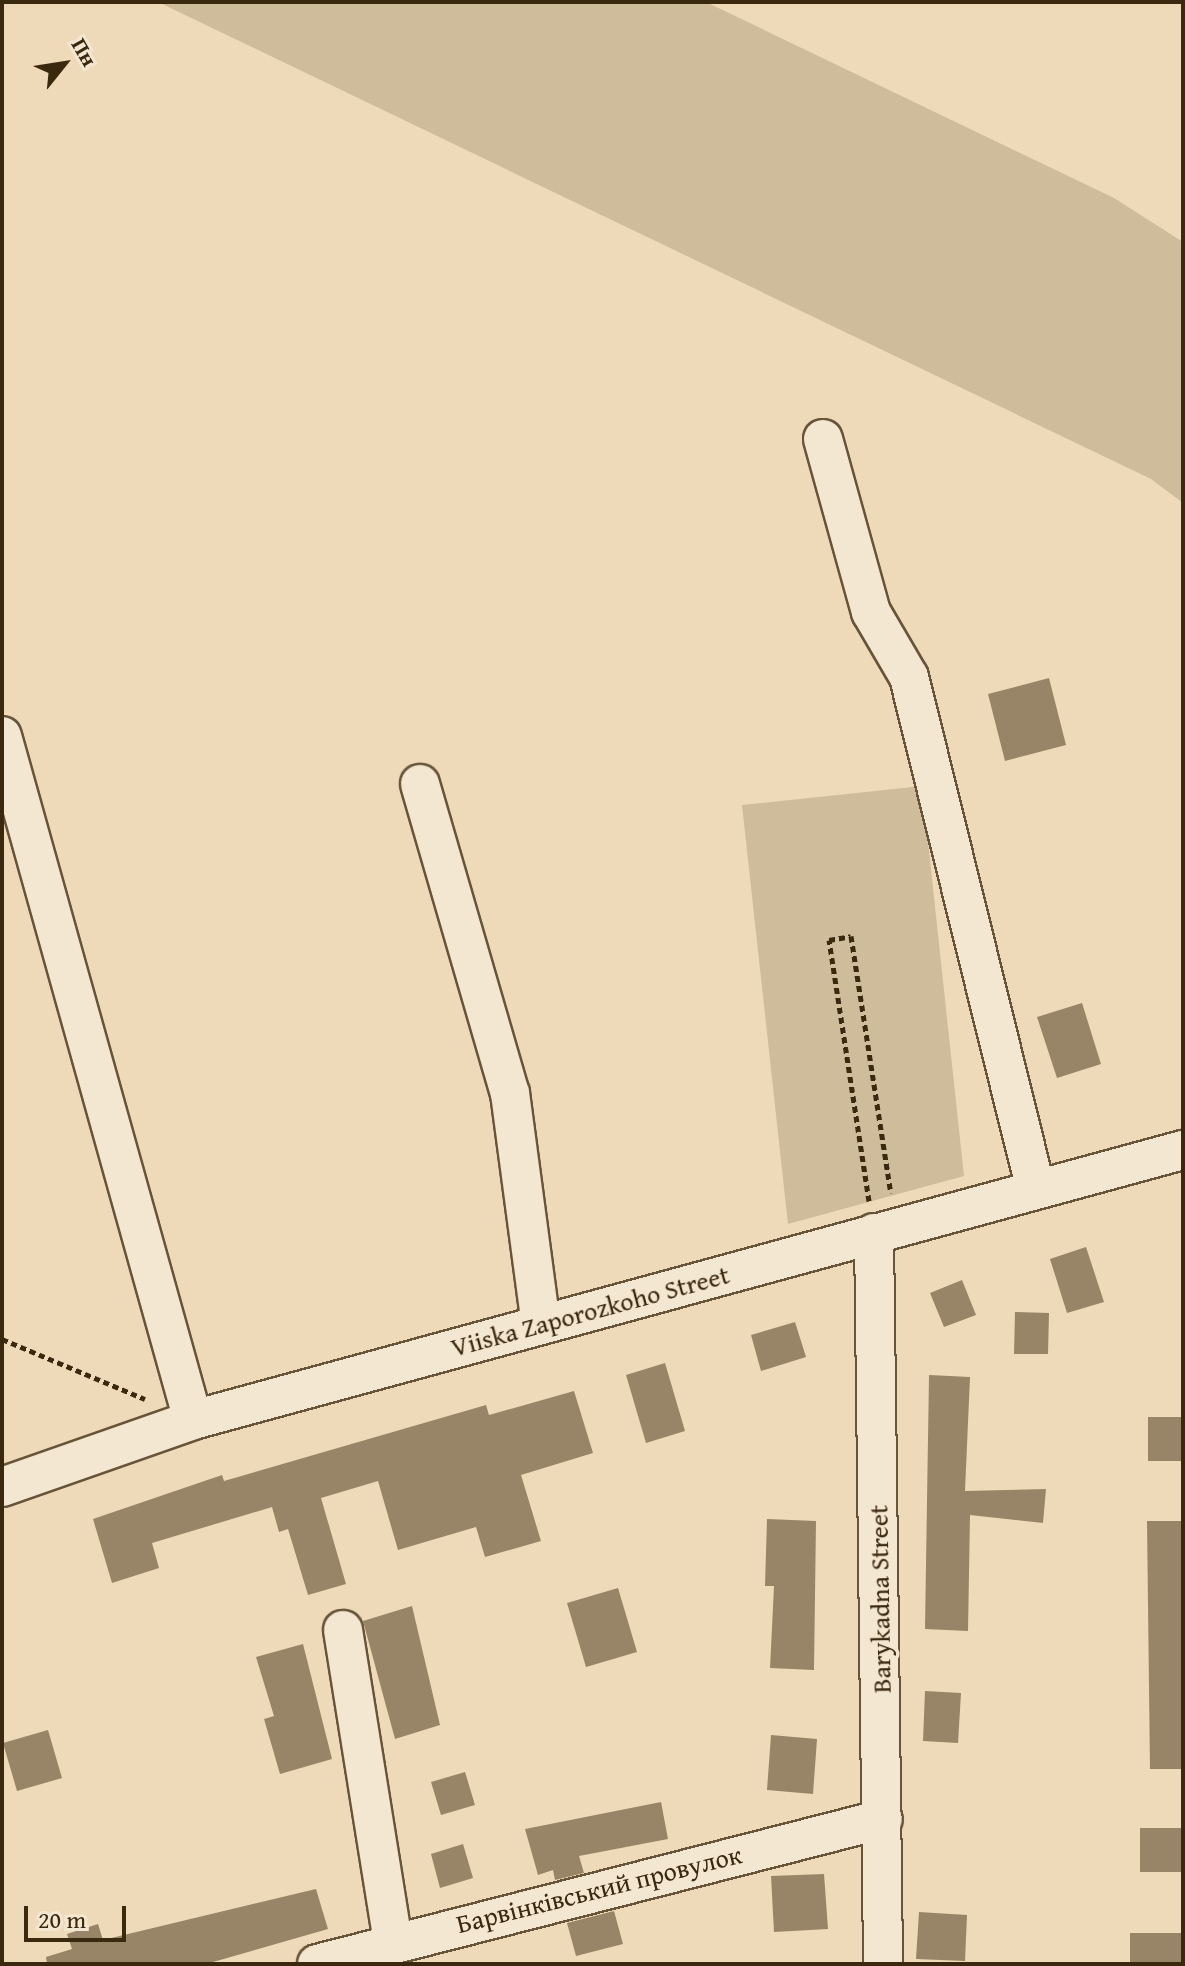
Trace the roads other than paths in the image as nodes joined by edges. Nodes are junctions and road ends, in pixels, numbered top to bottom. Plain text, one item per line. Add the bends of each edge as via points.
1 (823, 439) dead end
2 (2, 736) edge
3 (420, 784) dead end
4 (1183, 1150) edge
5 (1036, 1190) junction
6 (885, 1230) junction
7 (541, 1324) junction
8 (193, 1420) junction
9 (2, 1487) edge
10 (343, 1630) dead end
11 (883, 1819) junction
12 (393, 1941) junction
13 (317, 1964) edge
14 (883, 1964) edge

1 - 5 street via 871,612 909,677
2 - 8 street
3 - 7 street via 510,1093
4 - 5 street, Viiska Zaporozkoho Street
5 - 6 street, Viiska Zaporozkoho Street
6 - 7 street, Viiska Zaporozkoho Street
6 - 11 street, Barykadna Street
7 - 8 street, Viiska Zaporozkoho Street
8 - 9 street, Viiska Zaporozkoho Street
10 - 12 street
11 - 12 street, Барвінківський провулок
11 - 14 street, Barykadna Street
12 - 13 street, Барвінківський провулок

